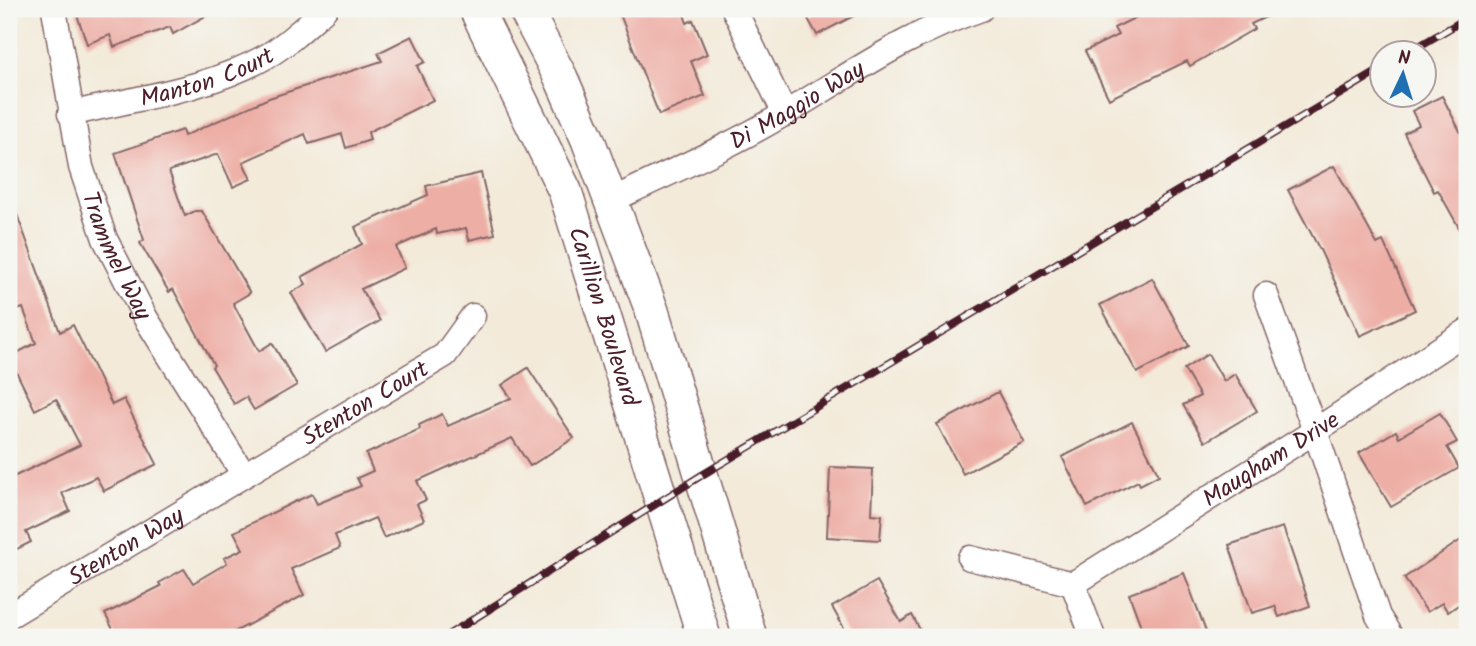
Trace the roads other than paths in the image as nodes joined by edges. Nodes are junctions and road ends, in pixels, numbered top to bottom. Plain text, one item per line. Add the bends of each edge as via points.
1 (54, 9) edge
2 (326, 9) edge
3 (476, 9) edge
4 (525, 9) edge
5 (734, 9) edge
6 (981, 9) edge
7 (70, 114) junction
8 (785, 114) junction
9 (612, 200) junction
10 (1266, 295) dead end
11 (473, 316) dead end
12 (1467, 331) edge
13 (1315, 431) junction
14 (244, 475) junction
15 (970, 558) dead end
16 (1073, 584) junction
17 (9, 616) edge
18 (704, 637) edge
19 (750, 637) edge
20 (1093, 637) edge
21 (1391, 637) edge

1 - 7 street, Trammel Way
2 - 7 street, Manton Court via 280,47 242,69
3 - 18 street, Carillion Boulevard via 565,191
4 - 9 street, Carillion Boulevard via 561,78
5 - 8 street
6 - 8 street, Di Maggio Way via 946,20 890,48
7 - 14 street, Trammel Way via 92,204 121,274
8 - 9 street, Di Maggio Way
9 - 19 street, Carillion Boulevard via 652,311
10 - 13 street
11 - 14 street, Stenton Court via 445,355
12 - 13 street, Maugham Drive
13 - 16 street, Maugham Drive
13 - 21 street via 1378,616
14 - 17 street, Stenton Way
15 - 16 street
16 - 20 street

